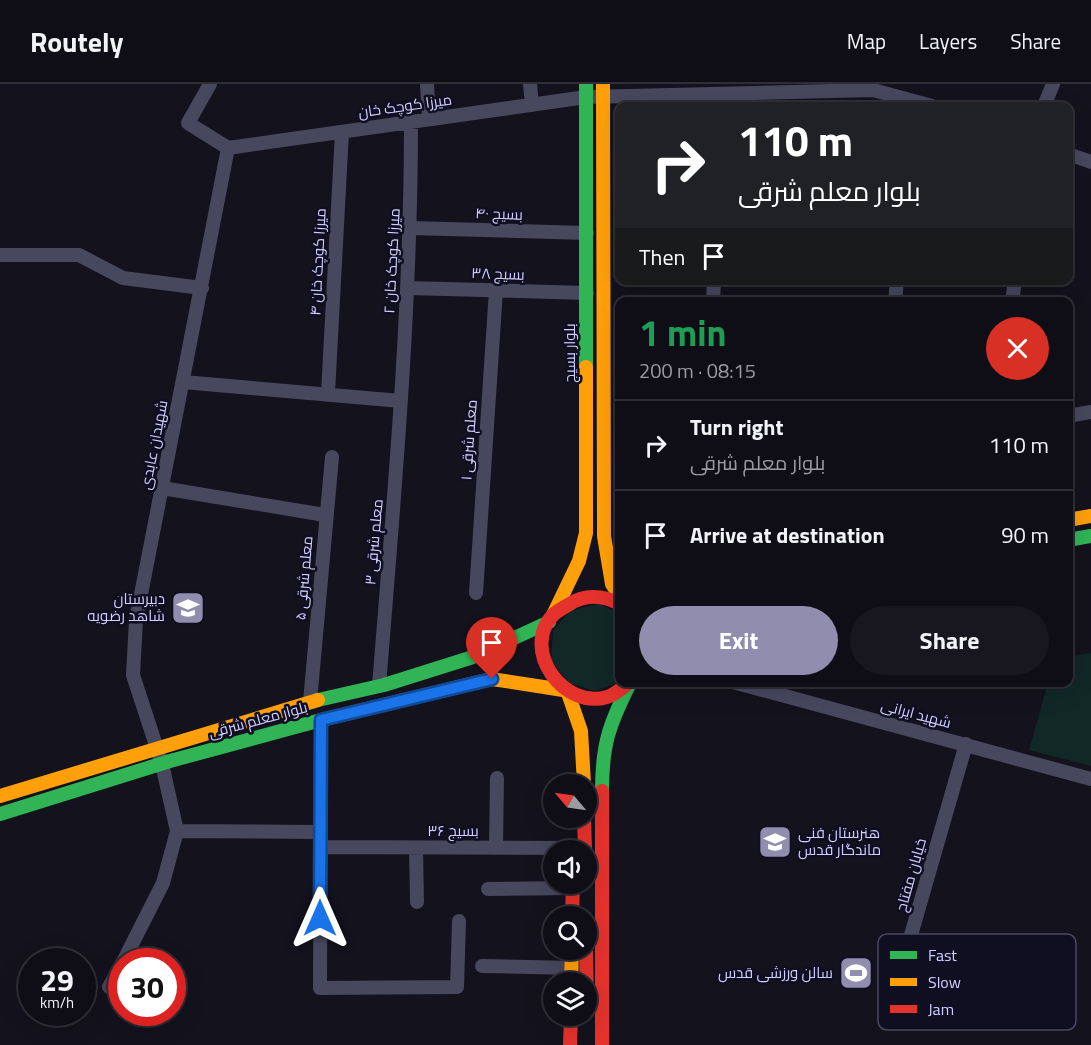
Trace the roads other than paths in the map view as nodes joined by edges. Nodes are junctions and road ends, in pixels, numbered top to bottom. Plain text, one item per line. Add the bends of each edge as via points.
1 (210, 84) edge
2 (427, 84) edge
3 (530, 84) edge
4 (1053, 84) edge
5 (801, 87) edge
6 (852, 87) edge
7 (884, 87) edge
8 (586, 91) edge
9 (604, 91) edge
10 (731, 100) edge
11 (913, 102) edge
12 (1046, 102) edge
13 (532, 105) junction
14 (587, 115) junction
15 (603, 116) junction
16 (429, 119) junction
17 (411, 122) junction
18 (342, 132) junction
19 (228, 148) junction
20 (1073, 156) edge
21 (1091, 162) edge
22 (411, 228) junction
23 (586, 232) junction
24 (0, 255) edge
25 (202, 288) junction
26 (408, 288) junction
27 (496, 290) junction
28 (587, 293) junction
29 (183, 382) junction
30 (328, 393) junction
31 (401, 401) junction
32 (1091, 412) edge
33 (1073, 415) edge
34 (332, 457) dead end
35 (162, 488) junction
36 (325, 514) junction
37 (1091, 516) edge
38 (1073, 519) edge
39 (1091, 536) edge
40 (1073, 539) edge
41 (615, 588) edge
42 (476, 593) dead end
43 (615, 602) edge
44 (551, 618) junction
45 (379, 686) junction
46 (626, 687) edge
47 (628, 687) edge
48 (752, 687) edge
49 (566, 691) junction
50 (310, 702) junction
51 (321, 720) junction
52 (966, 744) junction
53 (156, 747) junction
54 (162, 764) junction
55 (583, 774) edge
56 (497, 778) dead end
57 (1091, 779) edge
58 (0, 796) edge
59 (0, 814) edge
60 (177, 831) junction
61 (320, 832) junction
62 (320, 847) junction
63 (416, 848) junction
64 (496, 848) junction
65 (543, 849) edge
66 (543, 887) edge
67 (488, 889) dead end
68 (417, 902) dead end
69 (459, 921) dead end
70 (911, 934) edge
71 (129, 948) edge
72 (572, 960) edge
73 (482, 966) dead end
74 (572, 968) junction
75 (572, 972) edge
76 (567, 1026) edge
77 (571, 1026) edge
78 (587, 1026) edge
79 (612, 1044) edge
80 (556, 1045) edge
81 (570, 1045) edge
82 (588, 1045) edge

1 - 19 street via 188,123
2 - 16 street
3 - 13 street
4 - 12 street
5 - 6 street, میرزا کوچک خان
5 - 10 street, میرزا کوچک خان
6 - 7 street, میرزا کوچک خان
7 - 11 street, میرزا کوچک خان
8 - 9 street, میرزا کوچک خان
8 - 13 street, میرزا کوچک خان
8 - 14 main road, بلوار بسیج
9 - 10 street, میرزا کوچک خان
9 - 15 main road
13 - 16 street, میرزا کوچک خان
14 - 15 main road via 595,109
14 - 23 main road, بلوار بسیج
15 - 41 main road via 604,536
16 - 17 street, میرزا کوچک خان
17 - 18 street, میرزا کوچک خان
17 - 22 street, میرزا کوچک خان ۲
18 - 19 street, میرزا کوچک خان
18 - 30 street, میرزا کوچک خان ۴
19 - 25 street, شهیدان عابدی
20 - 21 street
22 - 23 street, بسیج ۴۰
22 - 26 street, میرزا کوچک خان ۲
23 - 28 main road, بلوار بسیج
24 - 25 street via 79,255 123,278
25 - 29 street, شهیدان عابدی
26 - 27 street, بسیج ۳۸
26 - 31 street, میرزا کوچک خان ۲
27 - 28 street, بسیج ۳۸
27 - 42 street, معلم شرقی ۱
28 - 44 main road, بلوار بسیج via 586,533 579,561
29 - 30 street
29 - 35 street, شهیدان عابدی
30 - 31 street
31 - 45 street, معلم شرقی ۳
32 - 33 street
34 - 36 street, معلم شرقی ۵
35 - 36 street
35 - 53 street, شهیدان عابدی via 136,620 133,675
36 - 50 street, معلم شرقی ۵
37 - 38 main road
39 - 40 main road
43 - 44 main road, بلوار معلم شرقی via 597,596 581,597
44 - 45 main road, بلوار معلم شرقی via 473,657
44 - 49 main road, بلوار بسیج via 541,646 543,663 551,678
45 - 50 main road, بلوار معلم شرقی
46 - 49 main road, بلوار معلم شرقی via 597,699 579,698
47 - 79 main road via 610,724 602,757 601,846 613,862 614,872
48 - 52 street, شهید ایرانی
49 - 51 main road, بلوار معلم شرقی via 492,679
49 - 55 main road via 581,731
50 - 53 main road, بلوار معلم شرقی
51 - 54 main road, بلوار معلم شرقی
51 - 61 street
52 - 57 street, شهید ایرانی
52 - 70 street, خیابان مفتاح
53 - 54 street, شهیدان عابدی
53 - 58 main road, بلوار معلم شرقی
54 - 59 main road, بلوار معلم شرقی
54 - 60 street, شهیدان عابدی
56 - 64 street
60 - 61 street
60 - 71 street via 163,883
61 - 62 street
62 - 63 street, بسیج ۳۶
62 - 69 street via 320,988 457,987
63 - 64 street, بسیج ۳۶
63 - 68 street
64 - 65 street, بسیج ۳۶
66 - 67 street
72 - 74 main road
73 - 74 street
74 - 75 main road
76 - 80 main road
77 - 81 main road
78 - 82 main road

